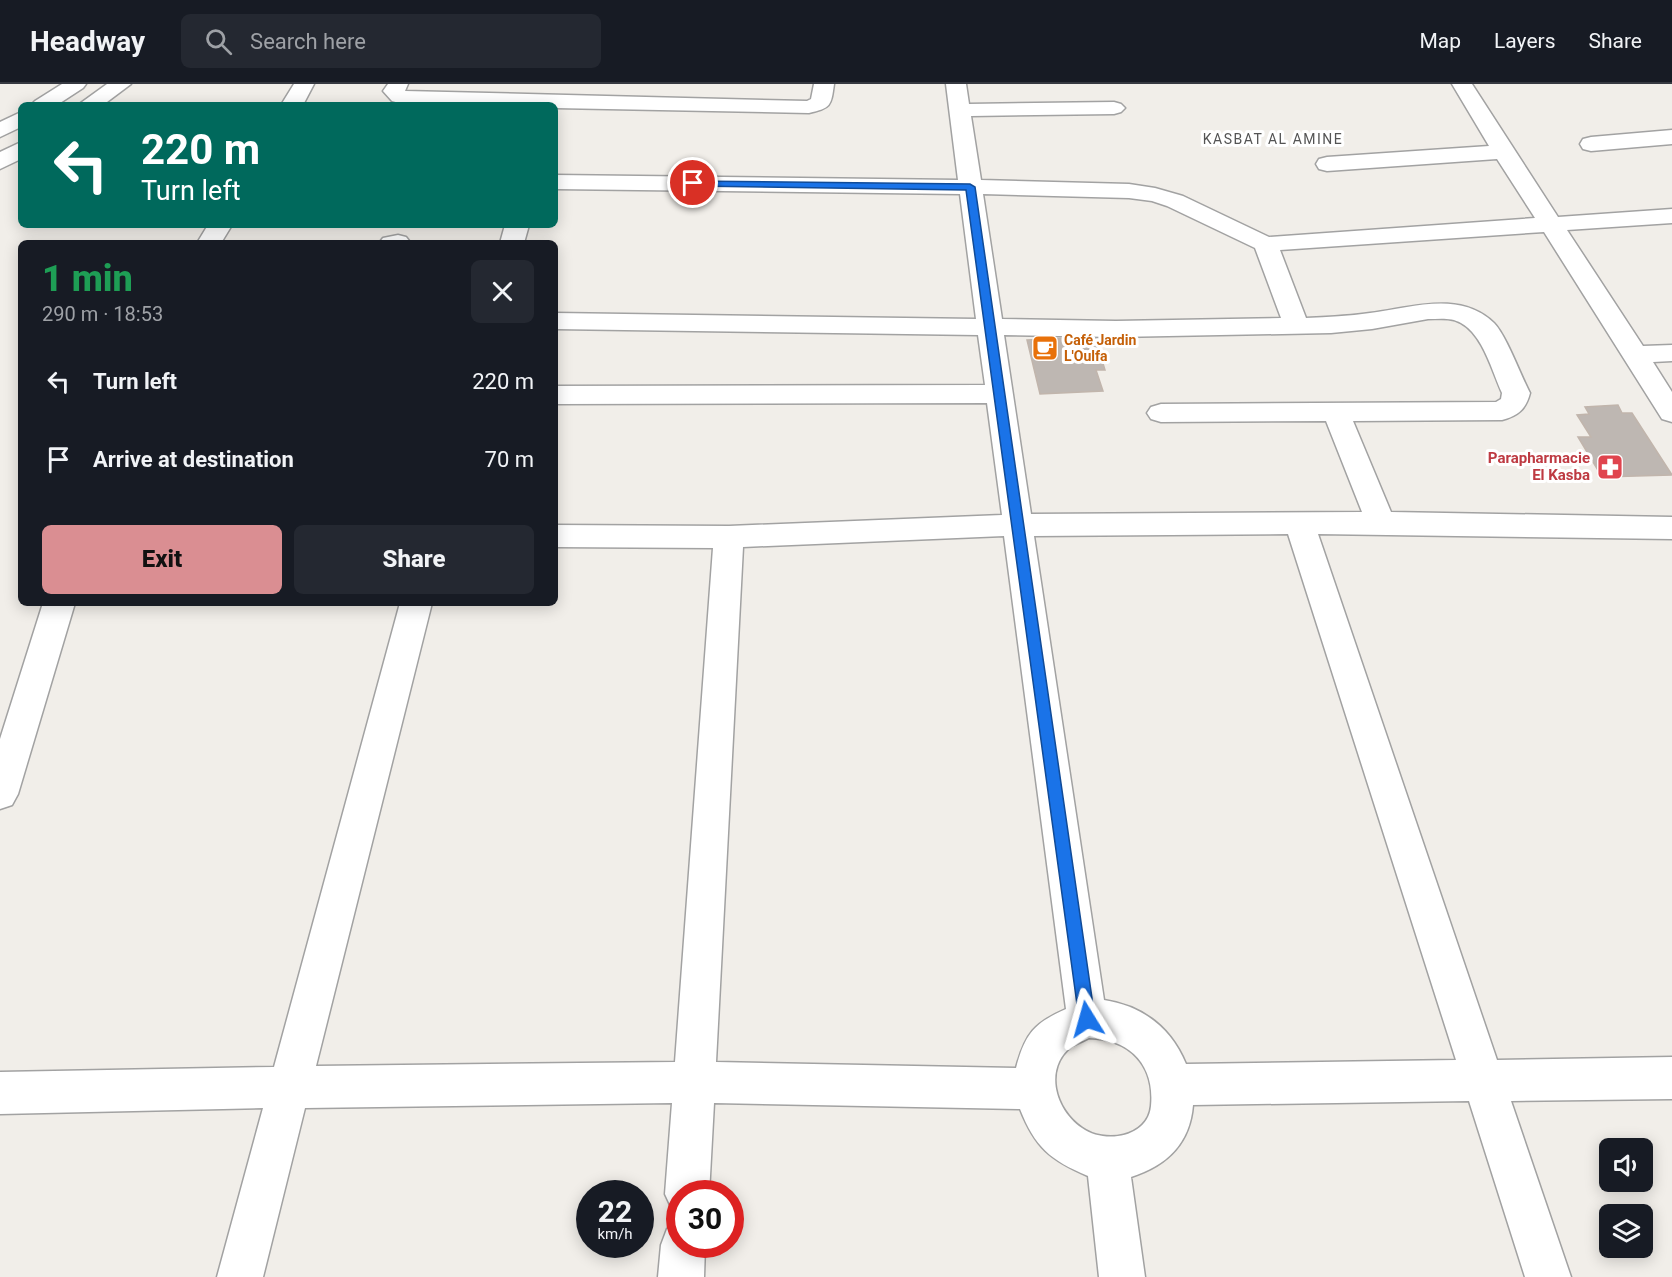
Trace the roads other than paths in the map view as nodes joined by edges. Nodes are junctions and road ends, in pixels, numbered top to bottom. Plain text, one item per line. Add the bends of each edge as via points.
1 (76, 84) edge
2 (122, 84) edge
3 (304, 84) edge
4 (398, 84) edge
5 (824, 84) edge
6 (1462, 84) edge
7 (958, 97) edge
8 (47, 102) edge
9 (94, 102) edge
10 (294, 102) edge
11 (1114, 108) dead end
12 (18, 120) edge
13 (0, 131) edge
14 (1672, 137) edge
15 (1591, 144) dead end
16 (18, 151) edge
17 (1503, 152) junction
18 (0, 162) edge
19 (1327, 164) dead end
20 (558, 182) edge
21 (970, 187) junction
22 (1672, 216) edge
23 (1550, 223) junction
24 (1266, 244) junction
25 (558, 321) edge
26 (1296, 325) junction
27 (990, 326) junction
28 (1672, 354) edge
29 (1635, 355) junction
30 (558, 394) edge
31 (999, 394) junction
32 (1161, 412) dead end
33 (1336, 413) junction
34 (1672, 413) edge
35 (1299, 523) junction
36 (1381, 523) junction
37 (1018, 525) junction
38 (1672, 528) edge
39 (558, 536) edge
40 (729, 537) junction
41 (58, 606) edge
42 (415, 606) edge
43 (0, 794) edge
44 (1087, 1019) junction
45 (1672, 1078) edge
46 (1482, 1081) junction
47 (694, 1082) junction
48 (1173, 1085) junction
49 (290, 1087) junction
50 (1034, 1089) junction
51 (0, 1093) edge
52 (1107, 1159) junction
53 (688, 1180) edge
54 (682, 1258) edge
55 (240, 1277) edge
56 (681, 1277) edge
57 (1122, 1277) edge
58 (1548, 1277) edge

1 - 8 street
2 - 9 street
3 - 10 street
4 - 5 street via 393,91 399,97 747,107 809,107 821,103
6 - 17 street
7 - 11 street
7 - 21 street
12 - 13 street
14 - 15 street
16 - 18 street
17 - 19 street
17 - 23 street
20 - 21 street
21 - 24 street via 1155,195
21 - 27 street
22 - 23 street
23 - 24 street
23 - 29 street
24 - 26 street
25 - 27 street
26 - 27 street via 1116,329
26 - 33 street via 1372,321 1428,311 1450,311 1470,317 1486,330 1516,393 1514,403 1502,411
27 - 31 street
28 - 29 street
29 - 34 street
30 - 31 street
31 - 37 street
32 - 33 street
33 - 36 street
35 - 36 street
35 - 37 street
35 - 46 street
36 - 38 street
37 - 40 street
37 - 44 street
39 - 40 street
40 - 47 street
41 - 43 street
42 - 49 street
44 - 48 street via 1109,1020 1132,1028 1166,1062
44 - 50 street via 1052,1034 1040,1050 1034,1068
45 - 46 street
46 - 48 street
46 - 58 street
47 - 49 street
47 - 50 street
47 - 53 street
48 - 52 street via 1174,1108 1166,1130 1152,1147 1130,1156
49 - 51 street
49 - 55 street
50 - 52 street via 1039,1109 1066,1143
52 - 57 street
54 - 56 street

